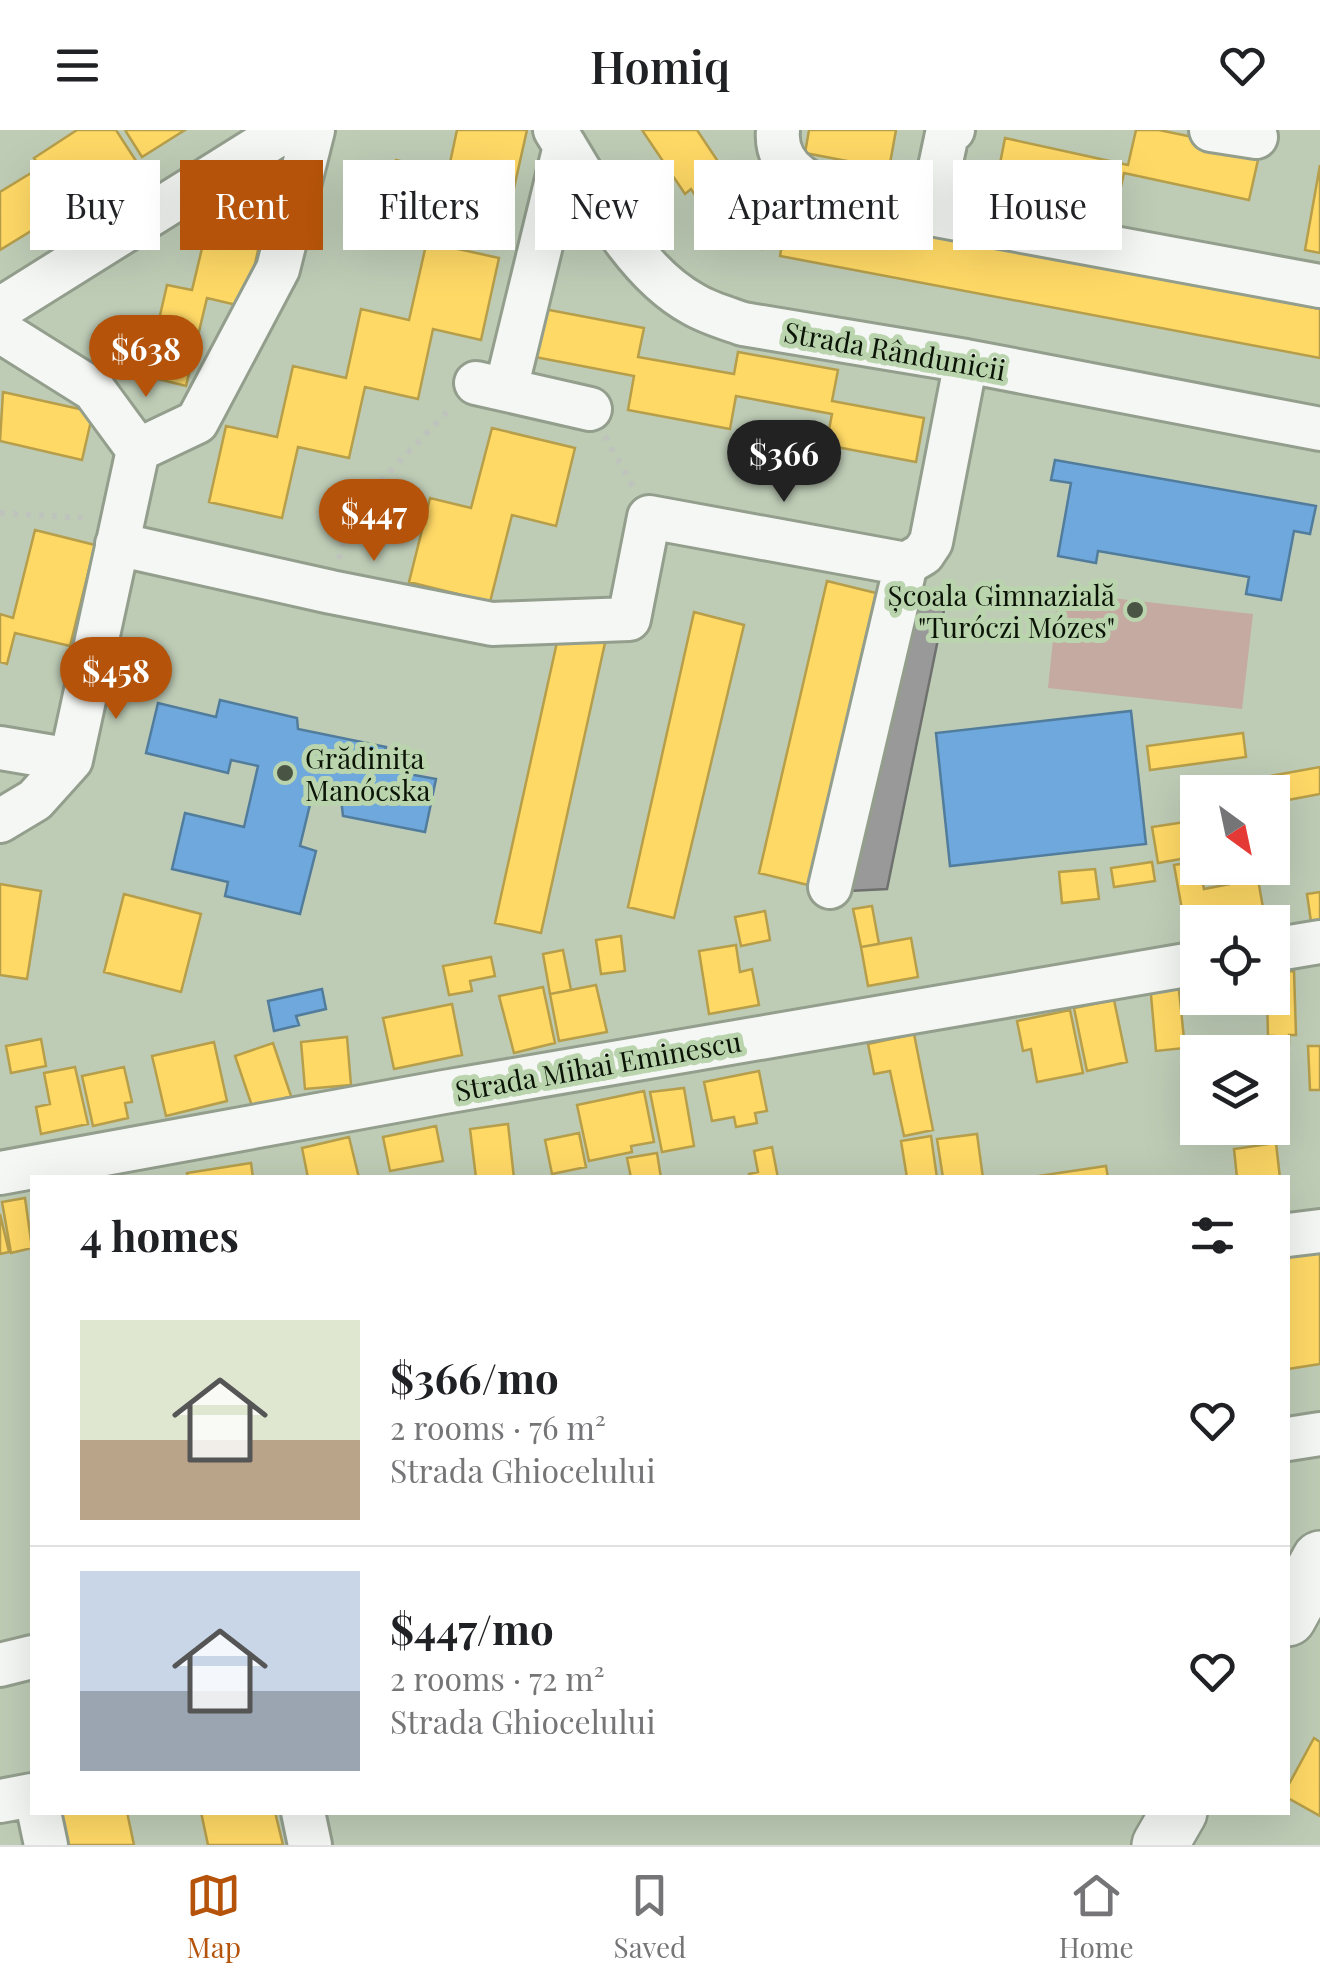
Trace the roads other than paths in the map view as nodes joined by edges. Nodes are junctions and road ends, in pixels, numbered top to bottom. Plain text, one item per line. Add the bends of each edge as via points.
1 (778, 130) edge
2 (953, 130) edge
3 (1211, 130) edge
4 (286, 132) edge
5 (1256, 136) dead end
6 (560, 138) edge
7 (784, 160) edge
8 (933, 200) edge
9 (933, 215) edge
10 (1320, 286) edge
11 (0, 309) edge
12 (0, 331) edge
13 (966, 361) junction
14 (590, 409) road end
15 (1320, 428) edge
16 (138, 450) junction
17 (120, 535) junction
18 (906, 564) junction
19 (0, 748) edge
20 (71, 760) junction
21 (0, 822) edge
22 (830, 887) dead end
23 (1320, 942) edge
24 (1290, 947) edge
25 (1180, 966) edge
26 (0, 1173) edge
27 (1320, 1231) edge
28 (1290, 1235) edge
29 (1320, 1434) edge
30 (1290, 1439) edge
31 (30, 1658) edge
32 (0, 1665) edge
33 (30, 1794) edge
34 (0, 1801) edge
35 (40, 1815) edge
36 (304, 1815) edge
37 (46, 1845) edge
38 (310, 1845) edge

1 - 7 street
2 - 8 street
3 - 5 street
4 - 11 street
4 - 16 street via 278,269 197,422
6 - 13 street, Strada Rândunicii via 650,271 692,304 743,324
6 - 14 street via 491,386
9 - 10 street
12 - 16 street via 94,390
13 - 15 street, Strada Rândunicii
13 - 18 street via 931,542
16 - 17 street
17 - 18 street via 331,592 492,624 628,619 649,518
17 - 20 street
18 - 22 street
19 - 20 street
20 - 21 street via 36,800
23 - 24 street
25 - 26 street, Strada Mihai Eminescu
27 - 28 street
29 - 30 street
31 - 32 street
33 - 34 street
35 - 37 street
36 - 38 street

